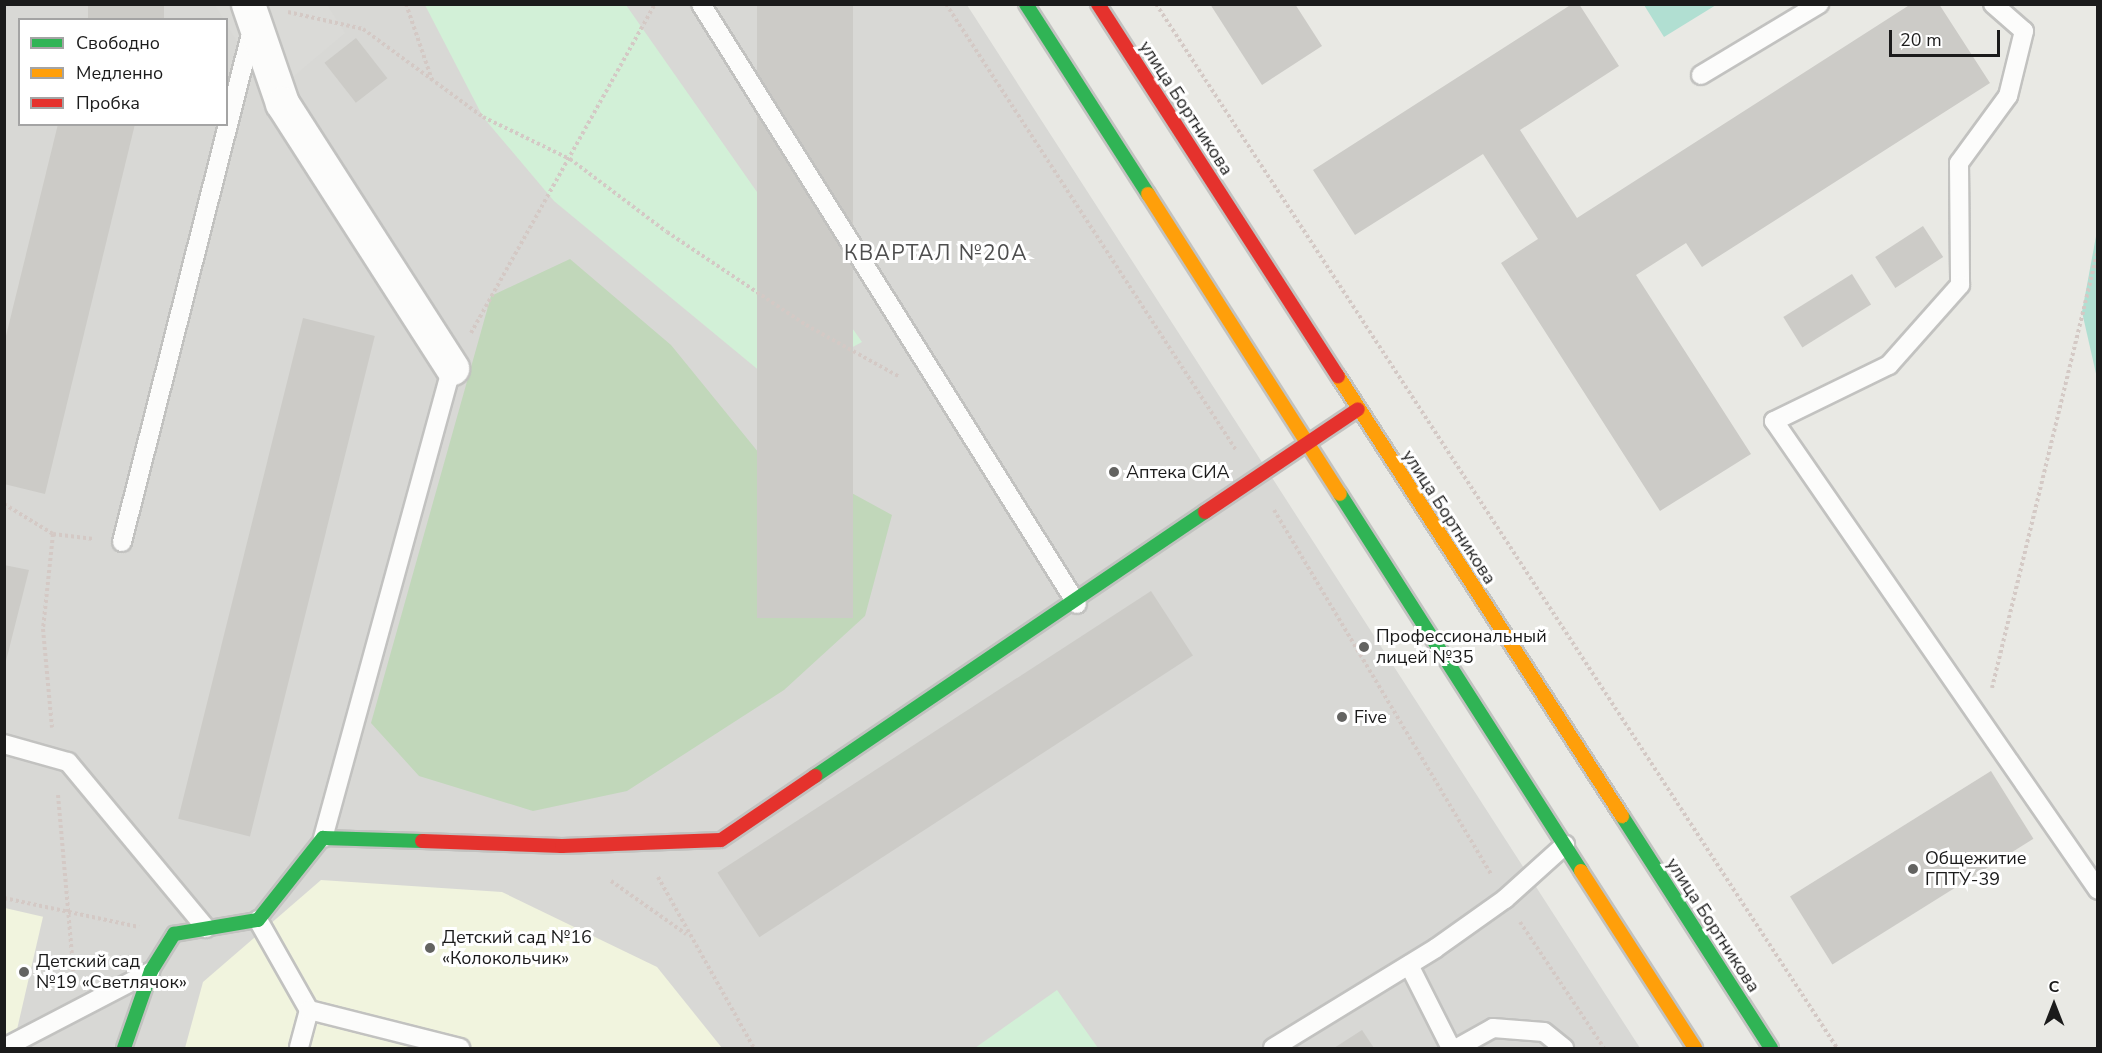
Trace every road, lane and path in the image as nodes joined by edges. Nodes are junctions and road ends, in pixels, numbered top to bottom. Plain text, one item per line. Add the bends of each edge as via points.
1 (406, 4) edge
2 (655, 4) edge
3 (701, 4) edge
4 (946, 4) edge
5 (1026, 4) edge
6 (1098, 4) edge
7 (1156, 4) edge
8 (1819, 4) edge
9 (1993, 4) edge
10 (258, 14) edge
11 (1701, 75) dead end
12 (432, 80) junction
13 (570, 159) junction
14 (2097, 251) edge
15 (452, 368) junction
16 (952, 405) junction
17 (1358, 409) junction
18 (1307, 444) junction
19 (1256, 479) junction
20 (53, 534) dead end
21 (122, 542) joint
22 (1077, 604) junction
23 (1983, 725) junction
24 (4, 744) edge
25 (323, 838) junction
26 (1565, 845) junction
27 (562, 846) junction
28 (666, 872) dead end
29 (2097, 890) edge
30 (4, 898) edge
31 (1505, 899) junction
32 (258, 920) junction
33 (206, 928) junction
34 (174, 934) junction
35 (689, 936) junction
36 (1409, 964) junction
37 (151, 971) junction
38 (309, 1010) junction
39 (4, 1048) edge
40 (124, 1048) edge
41 (299, 1048) edge
42 (459, 1048) edge
43 (754, 1048) edge
44 (1273, 1048) edge
45 (1451, 1048) edge
46 (1457, 1048) edge
47 (1564, 1048) edge
48 (1604, 1048) edge
49 (1695, 1048) edge
50 (1771, 1048) edge
51 (1837, 1048) edge

1 - 12 path
2 - 13 path
3 - 16 lane
4 - 19 path
5 - 18 main road
6 - 17 main road, улица Бортникова
7 - 51 path
8 - 11 lane
9 - 23 lane via 2024,31 2008,96 1959,163 1960,285 1889,365 1774,421
10 - 12 path via 363,29
10 - 15 street via 282,103
10 - 21 lane
12 - 13 path via 483,117
13 - 15 path
13 - 16 path via 667,232 806,324
14 - 23 path
15 - 25 lane
16 - 22 lane
17 - 18 main road
17 - 50 main road, улица Бортникова
18 - 19 main road
18 - 26 main road
19 - 22 main road
19 - 31 path
20 - 21 path
22 - 27 main road via 721,840
23 - 29 lane
24 - 33 lane via 68,762
25 - 27 main road
25 - 32 main road
26 - 31 lane
26 - 49 main road
27 - 35 path
28 - 35 path via 657,878
30 - 34 path
31 - 36 lane
31 - 48 path
32 - 33 main road
32 - 38 lane
33 - 34 main road
34 - 37 main road
35 - 43 path
36 - 44 lane
36 - 45 lane
37 - 39 lane
37 - 40 main road
38 - 41 lane
38 - 42 lane
46 - 47 lane via 1493,1029 1544,1032

